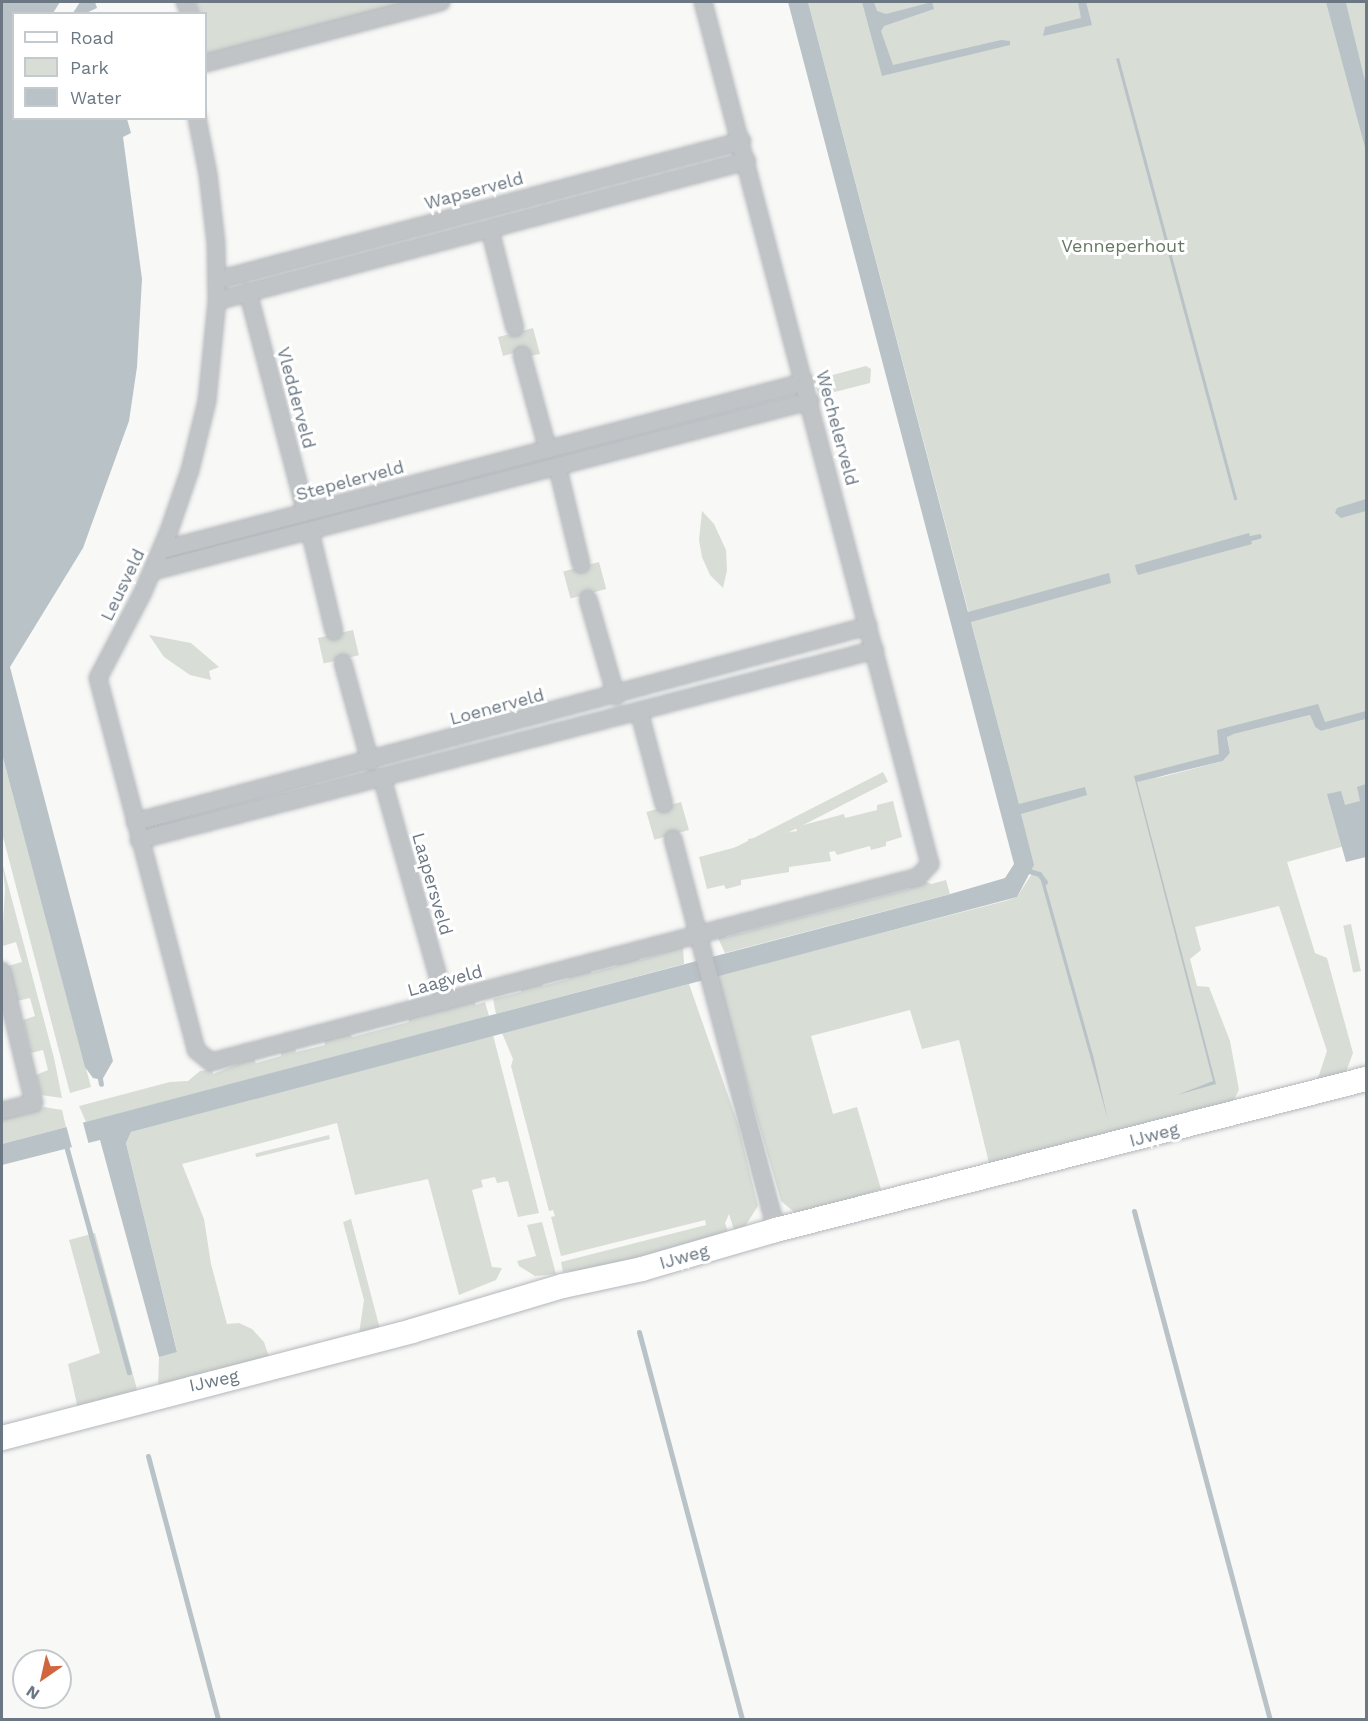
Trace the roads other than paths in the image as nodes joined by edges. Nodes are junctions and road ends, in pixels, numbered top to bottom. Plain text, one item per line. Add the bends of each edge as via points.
1 (441, 2) edge
2 (704, 2) edge
3 (207, 63) edge
4 (197, 120) edge
5 (742, 141) junction
6 (747, 161) junction
7 (490, 230) junction
8 (217, 280) junction
9 (248, 292) junction
10 (217, 301) junction
11 (515, 328) dead end
12 (522, 355) dead end
13 (805, 382) junction
14 (810, 401) junction
15 (548, 450) junction
16 (558, 469) junction
17 (306, 513) junction
18 (310, 531) junction
19 (162, 550) junction
20 (581, 564) dead end
21 (153, 571) junction
22 (588, 599) dead end
23 (868, 626) junction
24 (334, 631) dead end
25 (875, 650) junction
26 (342, 663) dead end
27 (616, 696) junction
28 (639, 711) junction
29 (370, 760) junction
30 (381, 778) junction
31 (664, 804) dead end
32 (135, 822) junction
33 (673, 839) dead end
34 (139, 840) junction
35 (930, 864) joint
36 (700, 940) junction
37 (2, 970) edge
38 (445, 1001) junction
39 (202, 1058) joint
40 (1366, 1079) edge
41 (2, 1111) edge
42 (776, 1230) junction
43 (2, 1438) edge

1 - 3 street
2 - 5 street, Wechelerveld
4 - 8 street, Leusveld via 214,209
5 - 6 street, Wechelerveld
5 - 8 street, Wapserveld
6 - 7 street
6 - 13 street, Wechelerveld
7 - 9 street
7 - 11 street
8 - 10 street, Leusveld
9 - 10 street
9 - 17 street, Vledderveld
10 - 19 street, Leusveld via 204,416
12 - 15 street
13 - 14 street, Wechelerveld
13 - 15 street, Stepelerveld
14 - 16 street
14 - 23 street, Wechelerveld
15 - 17 street, Stepelerveld
16 - 18 street
16 - 20 street
17 - 19 street, Stepelerveld
18 - 21 street
18 - 24 street
19 - 21 street, Leusveld
21 - 32 street, Leusveld via 98,678
22 - 27 street
23 - 25 street, Wechelerveld
23 - 27 street, Loenerveld
25 - 28 street
25 - 35 street, Wechelerveld
26 - 29 street
27 - 29 street, Loenerveld
28 - 30 street
28 - 31 street
29 - 32 street, Loenerveld
30 - 34 street
30 - 38 street, Laapersveld
32 - 34 street, Leusveld
33 - 36 street
34 - 39 street, Leusveld via 196,1050
35 - 36 street, Laagveld via 918,877
36 - 38 street, Laagveld
36 - 42 street
37 - 41 street via 34,1103
38 - 39 street, Laagveld via 216,1062
40 - 42 street, IJweg
42 - 43 street, IJweg

